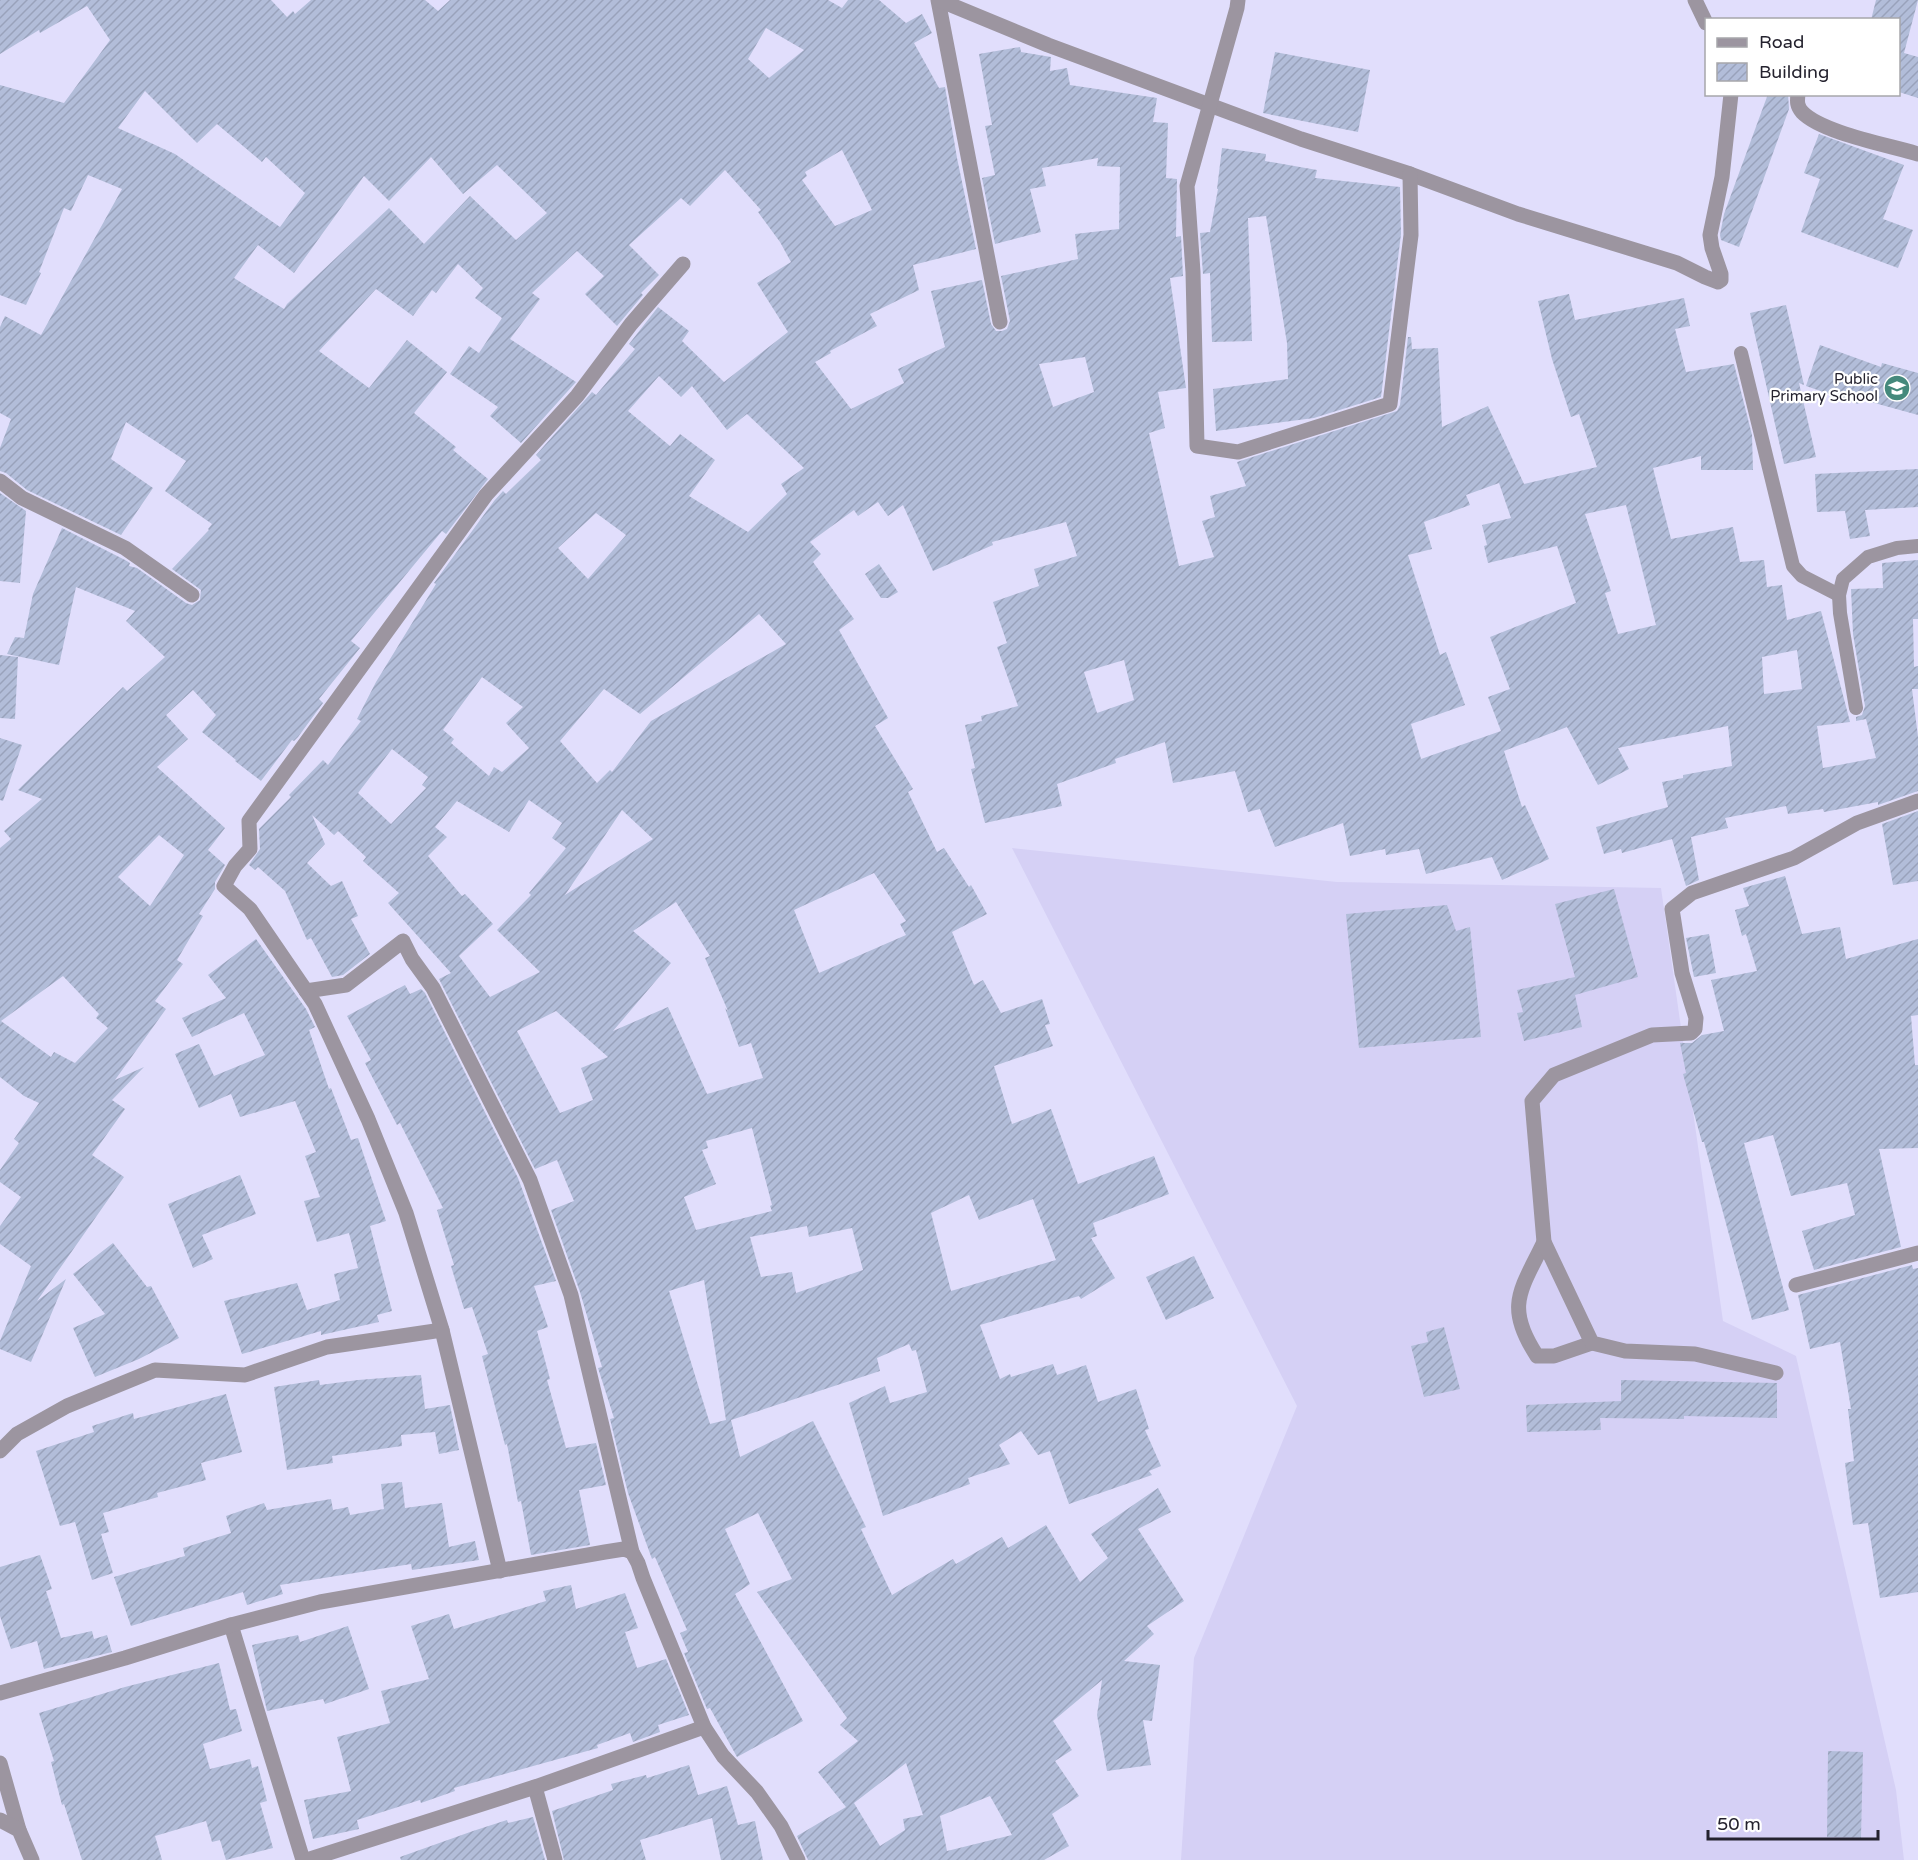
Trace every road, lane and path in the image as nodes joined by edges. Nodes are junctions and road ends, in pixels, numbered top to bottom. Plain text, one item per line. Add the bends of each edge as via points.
1 (939, 0) edge
2 (1695, 0) edge
3 (1236, 3) edge
4 (1705, 19) edge
5 (1731, 96) edge
6 (1798, 96) edge
7 (1210, 105) junction
8 (1918, 154) edge
9 (1410, 174) junction
10 (683, 264) dead end
11 (1000, 322) dead end
12 (1741, 353) dead end
13 (0, 481) edge
14 (1918, 546) edge
15 (192, 595) dead end
16 (1839, 595) junction
17 (1856, 708) dead end
18 (1918, 801) edge
19 (306, 991) junction
20 (1544, 1242) junction
21 (1918, 1253) edge
22 (1796, 1285) dead end
23 (442, 1330) junction
24 (1592, 1343) junction
25 (1776, 1373) dead end
26 (0, 1450) edge
27 (632, 1552) junction
28 (500, 1571) junction
29 (231, 1625) junction
30 (0, 1693) edge
31 (704, 1727) junction
32 (0, 1763) edge
33 (536, 1786) junction
34 (0, 1820) edge
35 (19, 1830) junction
36 (32, 1860) edge
37 (305, 1860) edge
38 (555, 1860) edge
39 (798, 1860) edge

1 - 7 street
1 - 11 street
2 - 4 street
3 - 7 street
5 - 9 street via 1722,177 1710,235 1721,274 1718,282 1677,263 1518,214
6 - 8 street via 1803,112 1824,126
7 - 9 street
7 - 9 street via 1187,186 1197,446 1238,452 1390,404 1412,235
10 - 19 street via 577,396 486,495 249,820 250,849 224,886 250,909
12 - 16 lane via 1793,566 1802,576
13 - 15 street via 22,498 125,548
14 - 16 lane via 1868,557 1843,579
16 - 17 lane
18 - 20 street via 1857,823 1794,858 1692,892 1671,909 1682,973 1696,1018 1695,1029 1691,1033 1652,1035 1554,1075 1532,1101
19 - 23 street via 368,1119 406,1213
19 - 27 street via 346,985 403,940 433,988 530,1180 571,1295
20 - 24 street
20 - 24 street via 1519,1295 1524,1337 1537,1356 1554,1356
21 - 22 street
23 - 26 street via 327,1347 245,1375 155,1370 67,1406 17,1434
23 - 28 street
24 - 25 street via 1625,1350 1695,1354
27 - 28 street via 624,1549
27 - 31 street
28 - 29 street via 320,1602
29 - 30 street
29 - 37 street
31 - 33 street
31 - 39 street via 723,1756 757,1792
32 - 35 street
33 - 37 street
33 - 38 street
34 - 35 street
35 - 36 street

